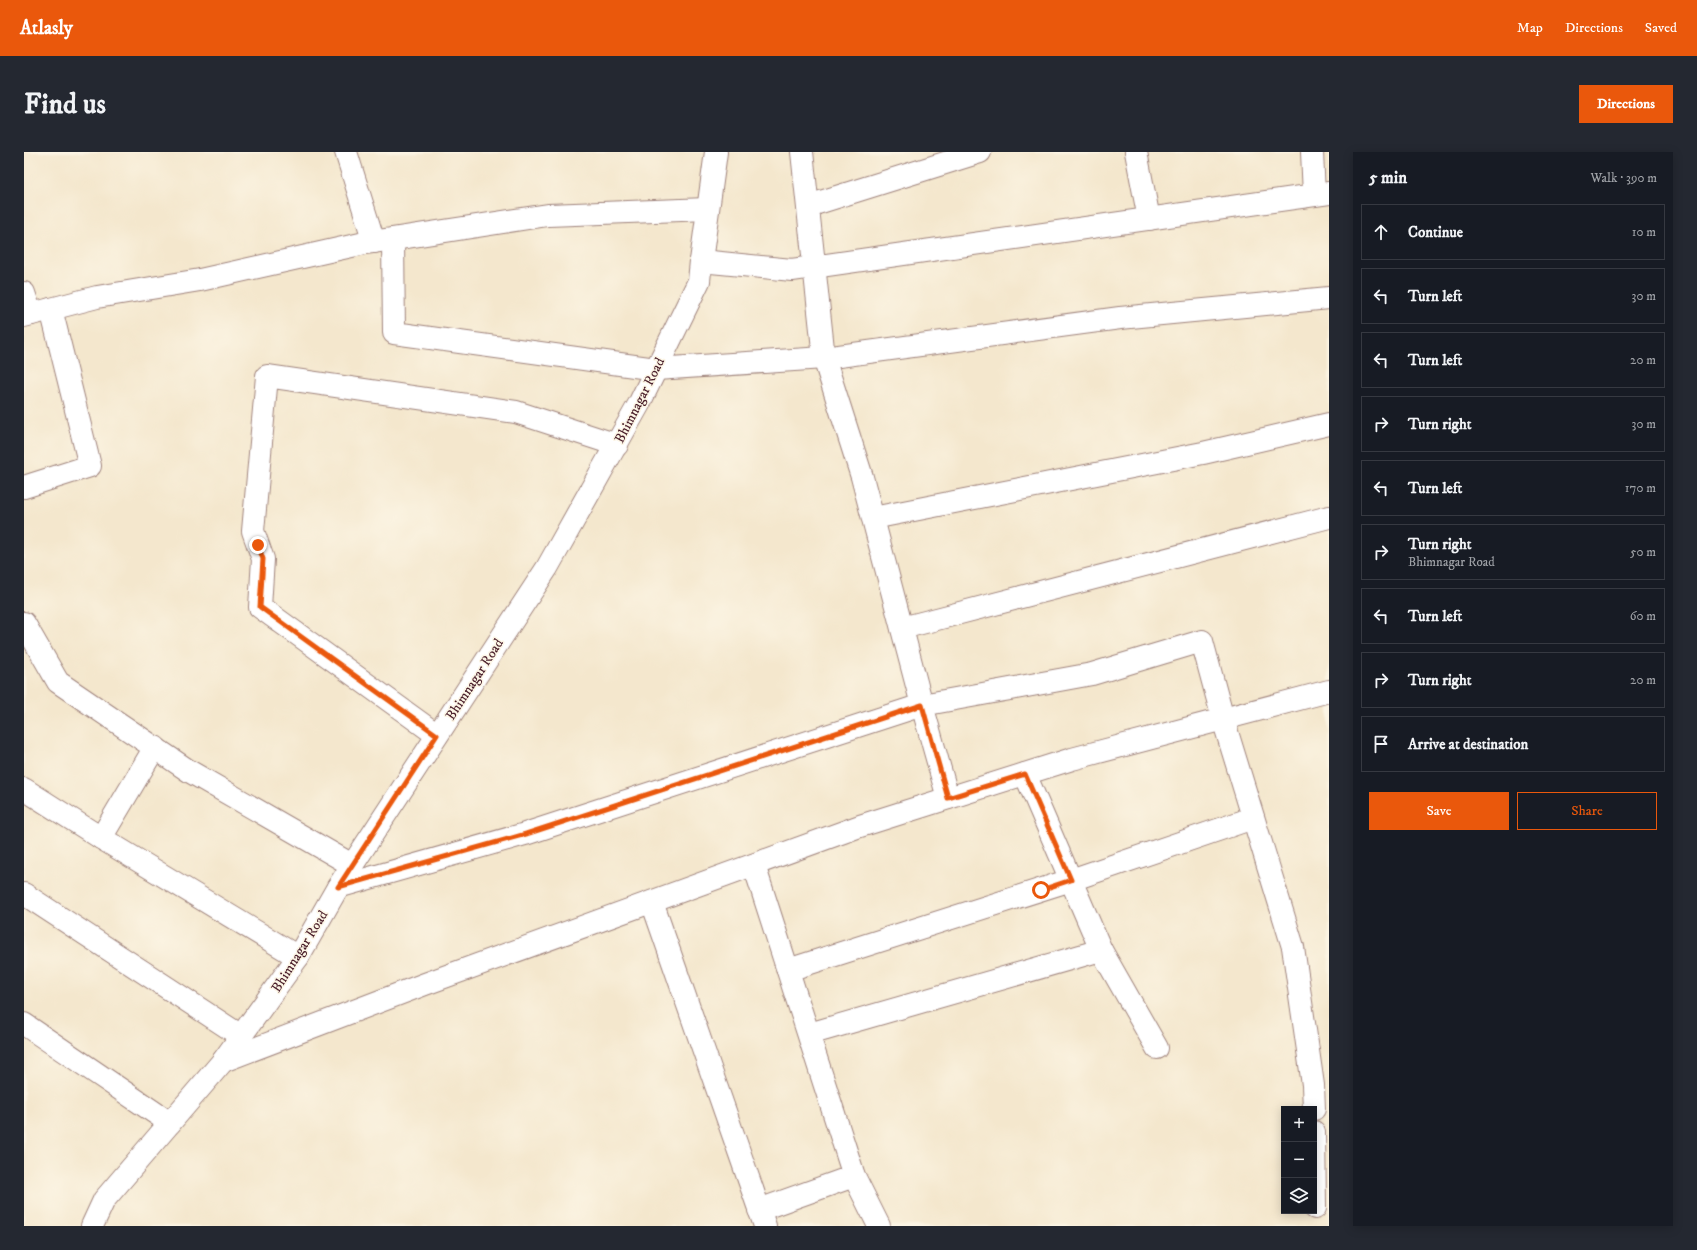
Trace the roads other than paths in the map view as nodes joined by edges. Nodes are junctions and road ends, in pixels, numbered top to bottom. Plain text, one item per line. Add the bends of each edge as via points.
1 (346, 152) edge
2 (716, 152) edge
3 (802, 152) edge
4 (980, 152) edge
5 (1136, 152) edge
6 (1312, 152) edge
7 (1322, 194) edge
8 (808, 206) junction
9 (708, 209) junction
10 (1149, 219) junction
11 (384, 240) junction
12 (701, 261) junction
13 (815, 267) junction
14 (24, 293) edge
15 (1329, 298) edge
16 (35, 313) edge
17 (824, 358) junction
18 (656, 369) junction
19 (1329, 424) edge
20 (617, 444) junction
21 (24, 487) edge
22 (1329, 517) edge
23 (873, 518) junction
24 (24, 623) edge
25 (902, 628) junction
26 (1329, 691) edge
27 (922, 705) junction
28 (1223, 719) junction
29 (437, 735) junction
30 (155, 747) junction
31 (1025, 774) junction
32 (24, 788) edge
33 (948, 798) junction
34 (1253, 818) junction
35 (101, 838) junction
36 (352, 865) junction
37 (754, 865) junction
38 (1071, 880) junction
39 (338, 887) junction
40 (24, 894) edge
41 (652, 902) junction
42 (1101, 950) junction
43 (298, 957) junction
44 (788, 970) junction
45 (24, 1024) edge
46 (809, 1034) junction
47 (241, 1036) junction
48 (1157, 1048) dead end
49 (222, 1061) junction
50 (1314, 1106) edge
51 (170, 1123) junction
52 (1314, 1142) edge
53 (854, 1176) junction
54 (1315, 1178) edge
55 (762, 1218) edge
56 (92, 1226) edge
57 (879, 1226) edge

1 - 11 street
2 - 9 street, Bhimnagar Road
3 - 8 street
4 - 8 street
5 - 10 street
6 - 7 street
7 - 10 street
8 - 13 street
9 - 11 street via 548,215
9 - 12 street, Bhimnagar Road
10 - 13 street
11 - 16 street via 200,280 97,297
11 - 18 street via 394,333
12 - 13 street via 792,270
12 - 18 street, Bhimnagar Road via 699,281
13 - 17 street
14 - 16 street
15 - 17 street via 1120,318
16 - 21 street via 90,466
17 - 18 street
17 - 23 street
18 - 20 street, Bhimnagar Road
19 - 23 street via 1203,453
20 - 29 street, Bhimnagar Road via 547,568
20 - 29 street via 516,412 267,376 253,531 263,559 260,607
22 - 25 street
23 - 25 street
24 - 30 street via 58,682
25 - 27 street
26 - 28 street
27 - 28 street via 1092,674 1202,641
27 - 33 street
27 - 39 street via 526,834
28 - 31 street
28 - 34 street
29 - 36 street, Bhimnagar Road
30 - 35 street
30 - 36 street via 189,771
31 - 33 street
31 - 38 street
32 - 35 street
33 - 37 street via 860,826
34 - 38 street
34 - 50 street via 1293,948
35 - 43 street
36 - 39 street, Bhimnagar Road
37 - 41 street
37 - 44 street
38 - 42 street
38 - 44 street
39 - 43 street, Bhimnagar Road
40 - 47 street
41 - 49 street
41 - 55 street
42 - 46 street
42 - 48 street
43 - 47 street, Bhimnagar Road
44 - 46 street
45 - 51 street
46 - 53 street
47 - 49 street, Bhimnagar Road
49 - 51 street, Bhimnagar Road
51 - 56 street, Bhimnagar Road via 104,1200
52 - 54 street
53 - 55 street
53 - 57 street

